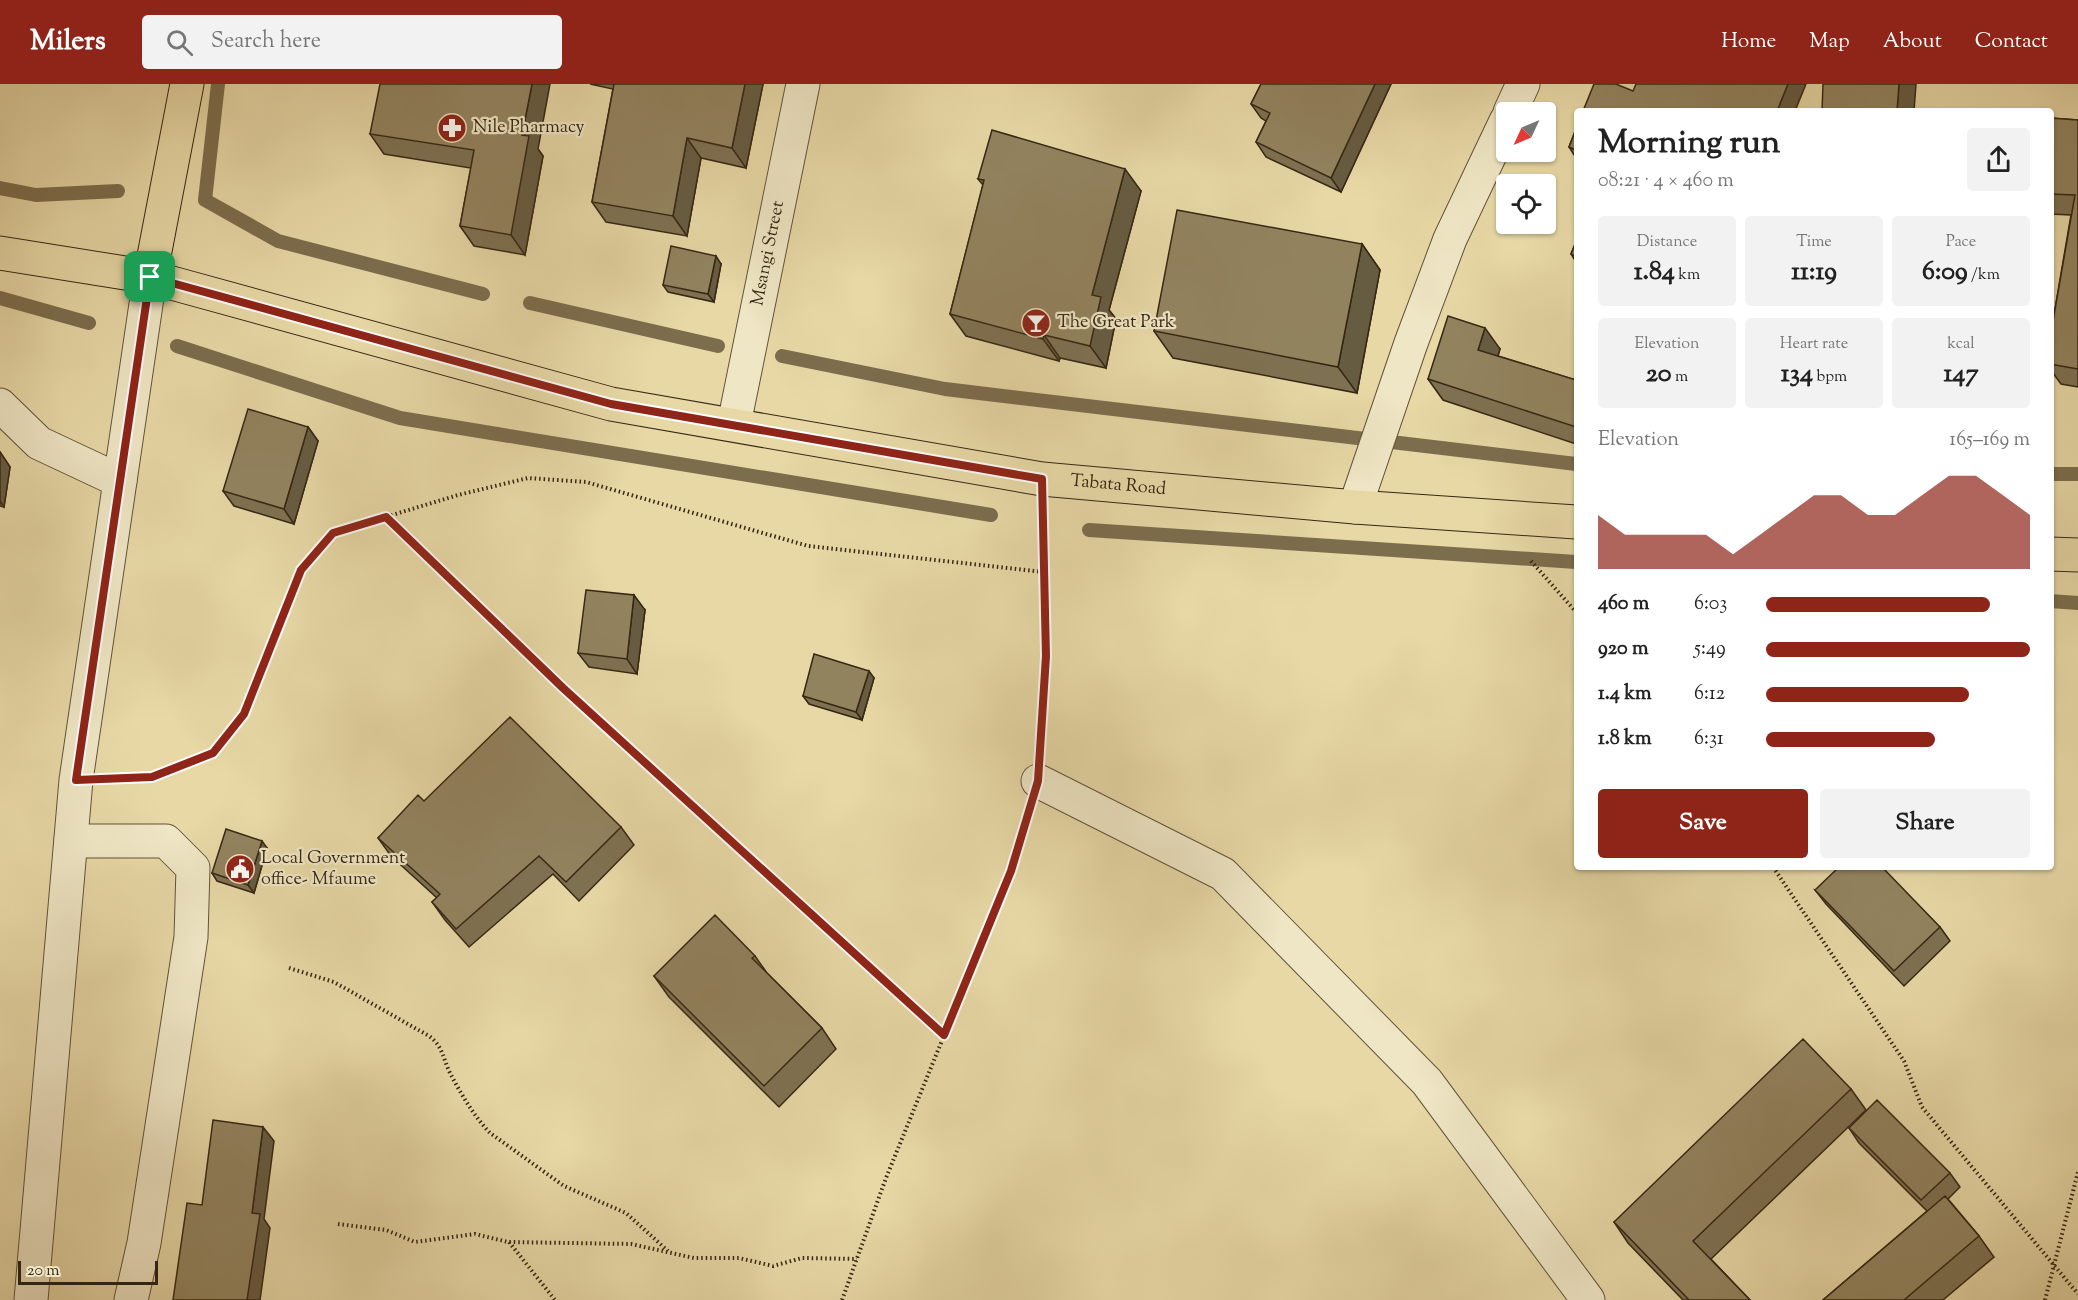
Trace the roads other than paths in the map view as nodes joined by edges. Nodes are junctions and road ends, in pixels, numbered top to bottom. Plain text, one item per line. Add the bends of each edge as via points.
1 (187, 84) edge
2 (803, 84) edge
3 (1523, 84) edge
4 (1515, 102) edge
5 (1496, 142) edge
6 (0, 253) edge
7 (150, 277) junction
8 (0, 405) edge
9 (734, 424) junction
10 (120, 481) junction
11 (1355, 507) junction
12 (1574, 522) edge
13 (2054, 554) edge
14 (2078, 555) edge
15 (1038, 781) road end
16 (71, 841) junction
17 (31, 1300) edge
18 (130, 1300) edge
19 (1588, 1300) edge

1 - 7 main road
2 - 9 street, Msangi Street
3 - 4 street
5 - 11 street via 1450,239
6 - 7 main road, Tabata Road
7 - 9 main road, Tabata Road via 611,404
7 - 10 street
8 - 10 street via 39,443
9 - 11 main road, Tabata Road via 1042,479
10 - 16 street via 76,780
11 - 12 main road, Tabata Road
13 - 14 main road
15 - 19 street via 1223,874 1427,1082
16 - 17 street
16 - 18 street via 166,841 193,868 191,937 144,1243

